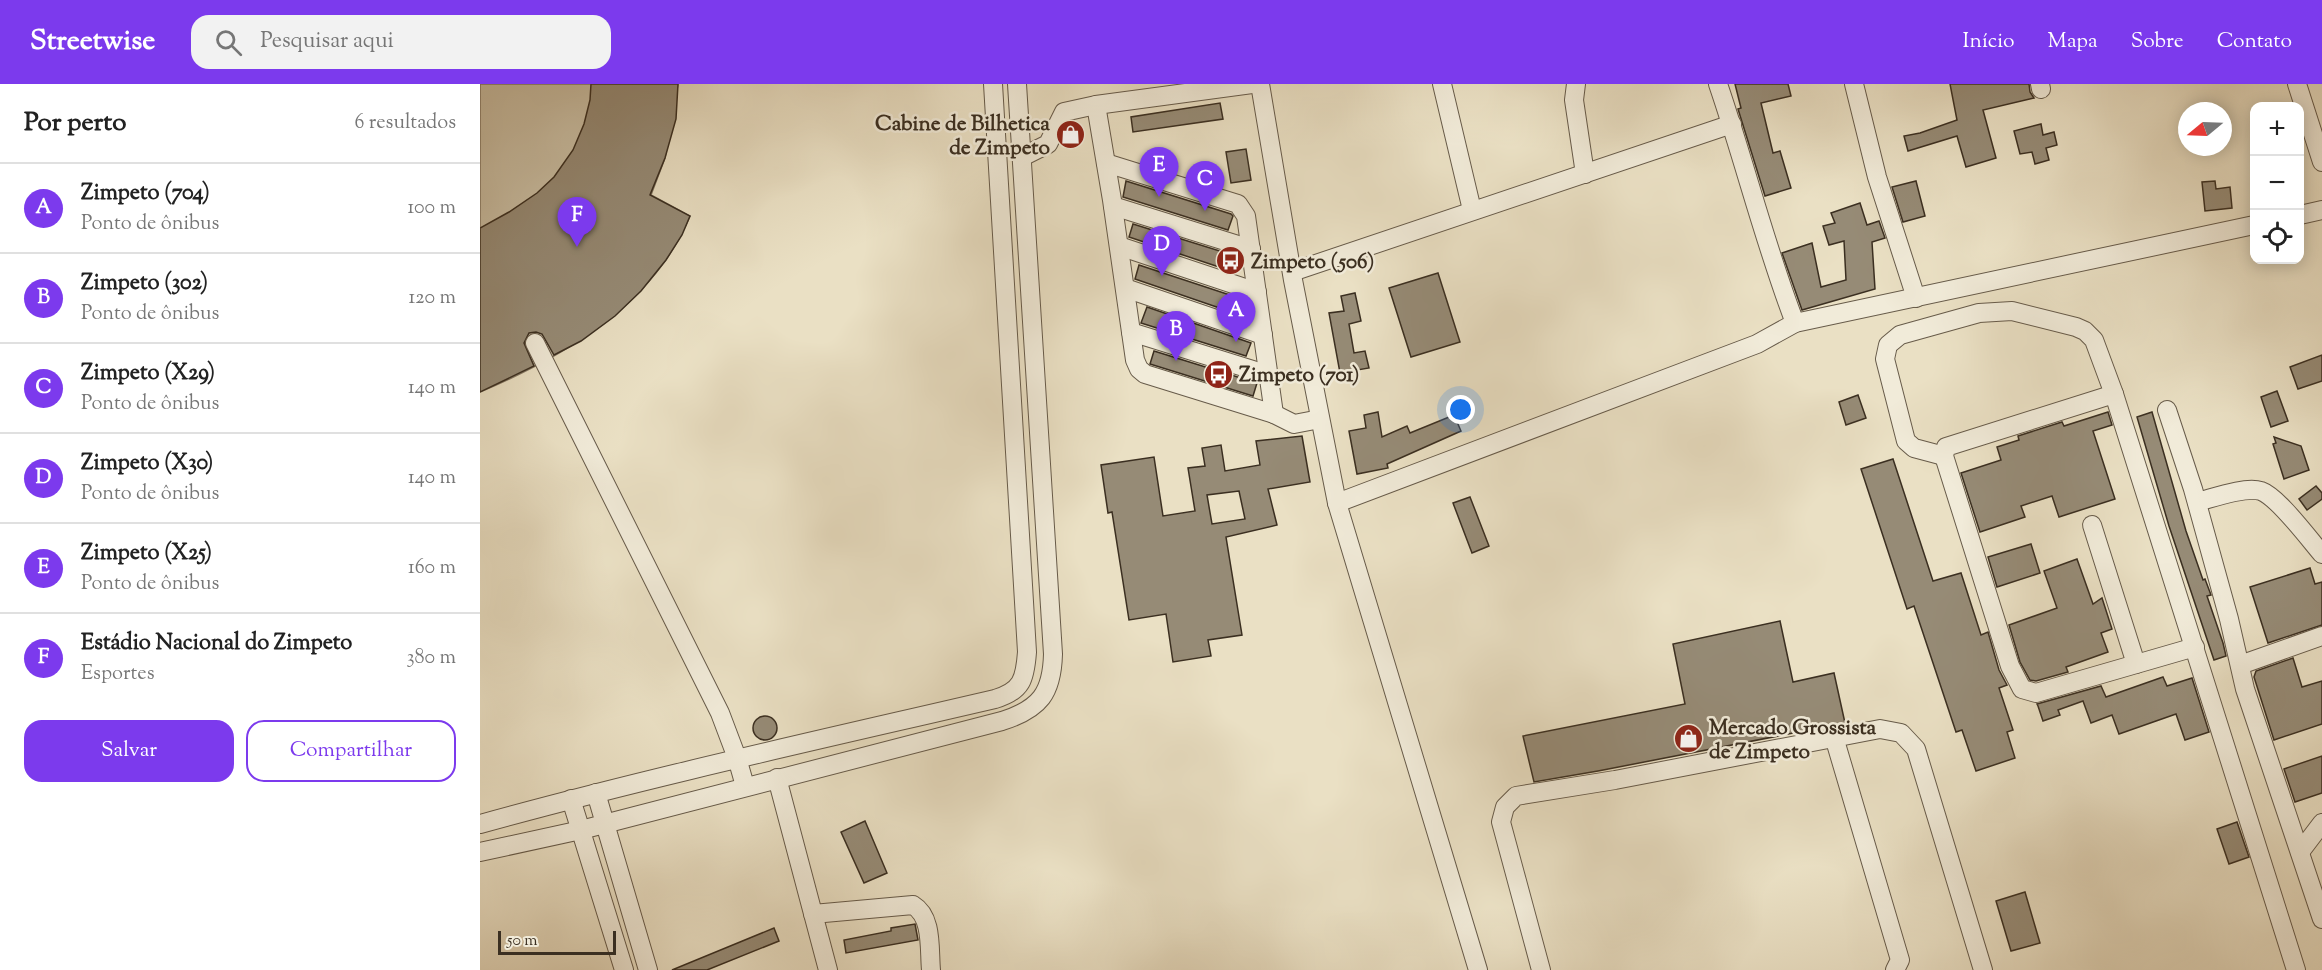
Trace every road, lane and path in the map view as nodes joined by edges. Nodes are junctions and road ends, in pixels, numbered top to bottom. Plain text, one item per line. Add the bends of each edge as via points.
1 (993, 84) edge
2 (1017, 84) edge
3 (1252, 84) edge
4 (1260, 84) edge
5 (1442, 84) edge
6 (1576, 84) edge
7 (1718, 84) edge
8 (1854, 84) edge
9 (2297, 84) edge
10 (1096, 105) junction
11 (1732, 124) junction
12 (1022, 157) junction
13 (2322, 162) edge
14 (1106, 163) junction
15 (1585, 174) junction
16 (1113, 206) junction
17 (1472, 210) junction
18 (2322, 210) edge
19 (2304, 214) edge
20 (2250, 226) edge
21 (1119, 246) junction
22 (1251, 249) junction
23 (1292, 272) junction
24 (1125, 288) junction
25 (1257, 292) junction
26 (1916, 298) junction
27 (1795, 323) junction
28 (1131, 332) junction
29 (1263, 335) junction
30 (535, 344) dead end
31 (1269, 375) junction
32 (2114, 394) junction
33 (2167, 410) dead end
34 (1274, 414) junction
35 (1320, 420) junction
36 (1944, 456) junction
37 (2197, 502) junction
38 (1337, 503) junction
39 (2091, 525) dead end
40 (2322, 554) edge
41 (2322, 636) edge
42 (2195, 647) junction
43 (2136, 664) junction
44 (2240, 665) junction
45 (1834, 737) junction
46 (738, 758) junction
47 (777, 778) junction
48 (745, 786) junction
49 (596, 793) junction
50 (571, 799) junction
51 (606, 823) junction
52 (2322, 823) edge
53 (480, 824) edge
54 (581, 830) junction
55 (480, 852) edge
56 (2300, 852) junction
57 (813, 914) junction
58 (2322, 919) edge
59 (624, 970) edge
60 (648, 970) edge
61 (828, 970) edge
62 (931, 970) edge
63 (1478, 970) edge
64 (1541, 970) edge
65 (1895, 970) edge
66 (1983, 970) edge
67 (2296, 970) edge

1 - 46 street via 1026,670 1011,694 995,699
2 - 12 street
3 - 10 street
4 - 23 street
5 - 17 street
6 - 15 street via 1574,100
7 - 11 street
8 - 26 street via 1877,177
9 - 13 street
10 - 12 street via 1064,112 1048,144
10 - 14 street
11 - 15 street
11 - 27 street via 1774,267
12 - 47 street via 1053,654 1047,690 1036,705 1020,716
14 - 16 street
14 - 22 street via 1238,204 1246,216
15 - 17 street
16 - 21 street
16 - 22 street
17 - 23 street
18 - 19 street
20 - 26 street
21 - 24 street
21 - 25 street
22 - 25 street
23 - 35 street
24 - 28 street
24 - 29 street
25 - 29 street
26 - 27 street
27 - 38 street via 1757,344
28 - 31 street
28 - 34 street via 1134,360 1145,374
29 - 31 street
30 - 46 street via 720,713
31 - 34 street
32 - 36 street via 1946,447
32 - 36 street via 2094,340 2076,327 2012,311 1979,313 1900,335 1888,345 1885,359 1906,441 1914,448
32 - 42 street
33 - 37 street
34 - 35 street via 1294,424
35 - 38 street
36 - 43 street via 2010,666 2022,689 2036,693
37 - 40 street via 2260,490 2274,499
37 - 44 street
38 - 63 street
39 - 43 street
41 - 44 street
42 - 43 street
42 - 67 street
44 - 56 street
45 - 64 street via 1516,796 1505,807 1501,822
45 - 65 street via 1900,960
45 - 66 street via 1880,729 1901,733 1916,749
46 - 48 street
46 - 49 street
47 - 48 street
47 - 57 street
48 - 51 street
49 - 50 street
49 - 51 street
50 - 53 street
50 - 54 street
51 - 54 street
51 - 60 street
52 - 56 street
54 - 55 street
54 - 59 street
56 - 58 street
57 - 61 street
57 - 62 street via 913,904 927,922

